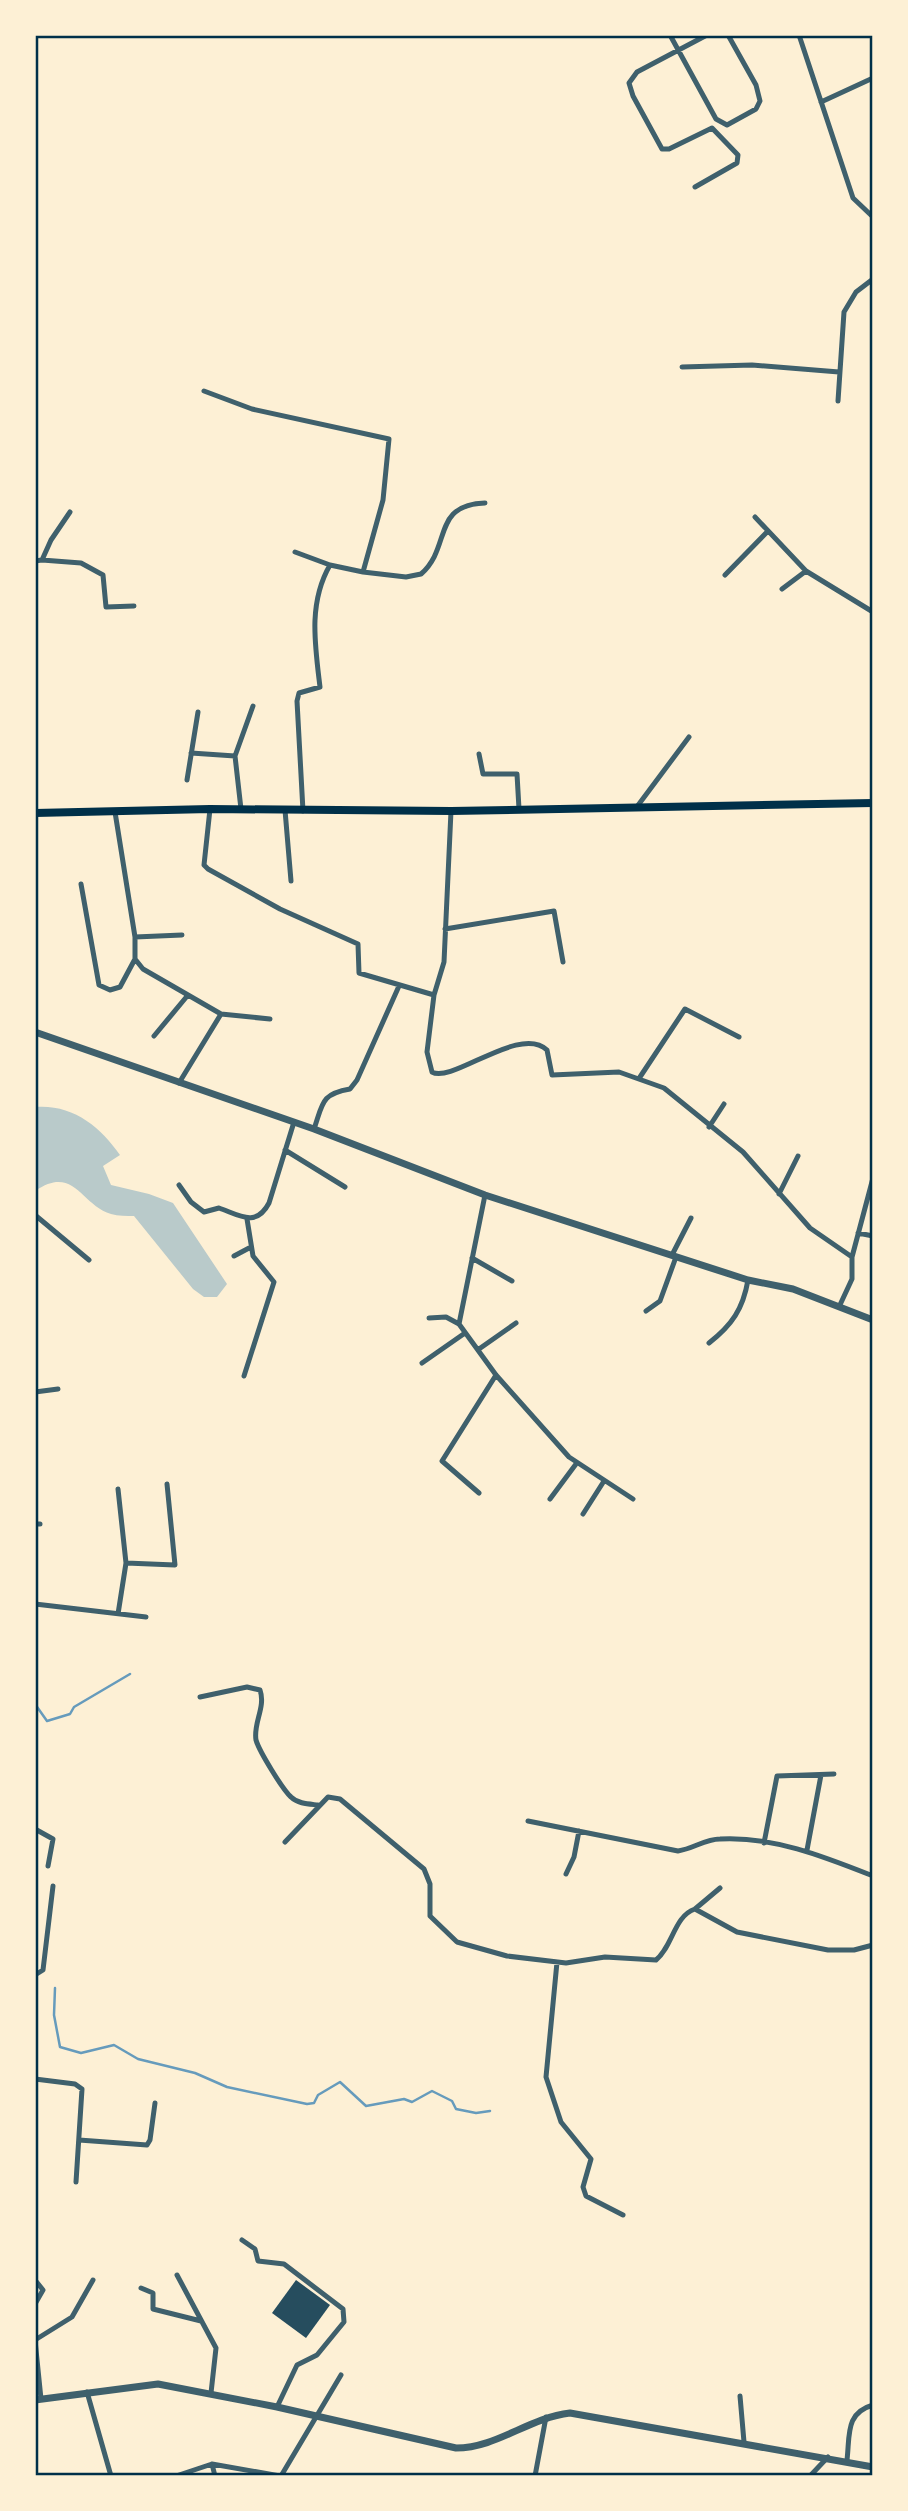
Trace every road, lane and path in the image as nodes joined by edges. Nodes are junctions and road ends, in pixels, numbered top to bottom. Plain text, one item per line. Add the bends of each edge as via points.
1 (670, 35) edge
2 (707, 35) edge
3 (728, 35) edge
4 (799, 35) edge
5 (679, 52) junction
6 (873, 78) edge
7 (821, 102) junction
8 (695, 187) dead end
9 (873, 217) edge
10 (873, 279) edge
11 (682, 368) dead end
12 (839, 372) junction
13 (204, 391) dead end
14 (838, 401) dead end
15 (485, 503) dead end
16 (69, 512) dead end
17 (755, 517) dead end
18 (768, 531) junction
19 (295, 552) dead end
20 (43, 560) junction
21 (35, 561) edge
22 (330, 565) junction
23 (806, 571) junction
24 (363, 572) junction
25 (725, 575) dead end
26 (782, 589) dead end
27 (134, 606) dead end
28 (873, 612) edge
29 (253, 706) dead end
30 (198, 712) dead end
31 (689, 737) dead end
32 (191, 753) junction
33 (479, 754) dead end
34 (235, 756) junction
35 (187, 780) dead end
36 (873, 803) edge
37 (636, 808) junction
38 (210, 809) junction
39 (241, 809) junction
40 (285, 810) junction
41 (519, 810) junction
42 (115, 811) junction
43 (303, 811) junction
44 (451, 811) junction
45 (35, 813) edge
46 (291, 881) dead end
47 (81, 884) dead end
48 (445, 929) junction
49 (182, 935) dead end
50 (135, 937) junction
51 (135, 959) junction
52 (563, 962) dead end
53 (399, 986) junction
54 (188, 995) junction
55 (434, 995) junction
56 (221, 1014) junction
57 (270, 1019) dead end
58 (35, 1032) edge
59 (154, 1036) dead end
60 (739, 1037) dead end
61 (640, 1077) junction
62 (178, 1083) junction
63 (724, 1104) dead end
64 (294, 1122) junction
65 (709, 1127) junction
66 (314, 1129) junction
67 (285, 1150) junction
68 (799, 1156) dead end
69 (873, 1178) edge
70 (179, 1185) dead end
71 (345, 1187) dead end
72 (779, 1194) junction
73 (485, 1195) junction
74 (35, 1216) edge
75 (691, 1218) dead end
76 (247, 1219) junction
77 (40, 1221) junction
78 (35, 1227) edge
79 (858, 1233) junction
80 (873, 1236) edge
81 (251, 1247) junction
82 (234, 1256) dead end
83 (674, 1256) junction
84 (852, 1257) junction
85 (472, 1258) junction
86 (89, 1260) dead end
87 (748, 1279) junction
88 (512, 1281) dead end
89 (839, 1307) junction
90 (646, 1311) dead end
91 (429, 1318) dead end
92 (873, 1320) edge
93 (516, 1323) dead end
94 (459, 1324) junction
95 (465, 1333) junction
96 (709, 1343) dead end
97 (479, 1349) junction
98 (422, 1363) dead end
99 (496, 1375) junction
100 (244, 1376) dead end
101 (58, 1389) dead end
102 (35, 1392) edge
103 (576, 1464) junction
104 (604, 1481) junction
105 (167, 1484) dead end
106 (118, 1489) dead end
107 (479, 1493) dead end
108 (550, 1499) dead end
109 (633, 1499) dead end
110 (583, 1514) dead end
111 (126, 1563) junction
112 (35, 1604) edge
113 (118, 1614) junction
114 (146, 1617) dead end
115 (200, 1697) dead end
116 (834, 1774) dead end
117 (821, 1775) junction
118 (318, 1805) junction
119 (528, 1821) dead end
120 (35, 1829) edge
121 (579, 1831) junction
122 (285, 1842) dead end
123 (764, 1843) junction
124 (807, 1850) junction
125 (48, 1866) dead end
126 (566, 1874) dead end
127 (873, 1876) edge
128 (52, 1886) dead end
129 (720, 1888) dead end
130 (695, 1909) junction
131 (873, 1945) edge
132 (556, 1962) junction
133 (35, 1975) edge
134 (35, 2080) edge
135 (155, 2103) dead end
136 (79, 2140) junction
137 (76, 2182) dead end
138 (623, 2216) dead end
139 (242, 2240) dead end
140 (177, 2276) dead end
141 (35, 2280) edge
142 (93, 2280) dead end
143 (141, 2288) dead end
144 (35, 2304) edge
145 (201, 2321) junction
146 (341, 2375) dead end
147 (87, 2392) junction
148 (211, 2393) junction
149 (740, 2396) dead end
150 (38, 2399) edge
151 (873, 2405) edge
152 (277, 2407) junction
153 (546, 2416) junction
154 (315, 2417) junction
155 (744, 2442) junction
156 (828, 2457) junction
157 (847, 2460) junction
158 (212, 2464) junction
159 (873, 2467) edge
160 (111, 2476) edge
161 (176, 2476) edge
162 (215, 2476) edge
163 (281, 2476) edge
164 (535, 2476) edge
165 (810, 2476) edge

1 - 5 street
2 - 5 street
3 - 5 street via 760,101 756,109 732,123 716,119
4 - 7 street
5 - 8 street via 637,72 629,83 662,149 712,128 738,155 737,163
6 - 7 street
7 - 9 street via 852,198
10 - 12 street via 846,305
11 - 12 street via 752,365
12 - 14 street
13 - 24 street via 252,409 389,439 383,500
15 - 24 street via 462,505 453,512 421,574 405,577
16 - 20 street
17 - 18 street
18 - 23 street
18 - 25 street
19 - 22 street
20 - 21 street
20 - 27 street via 87,566 103,575 106,607
22 - 24 street
22 - 43 street via 319,585 314,624 320,687 299,693 297,701
23 - 26 street
23 - 28 street
29 - 34 street
30 - 32 street
31 - 37 street
32 - 34 street
32 - 35 street
33 - 41 street via 483,774 517,774
34 - 39 street
36 - 37 main road
37 - 41 main road
38 - 39 main road
38 - 42 main road
38 - 53 street via 204,865 208,869 354,942 360,948 359,973
39 - 40 main road
40 - 43 main road
40 - 46 street
41 - 44 main road
42 - 45 main road
42 - 50 street
43 - 44 main road
44 - 48 street
47 - 51 street via 99,985 110,990 120,987
48 - 52 street via 554,912
48 - 55 street via 444,962
49 - 50 street
50 - 51 street
51 - 54 street
53 - 55 street
53 - 66 street via 358,1080 350,1089 326,1097
54 - 56 street
54 - 59 street
55 - 61 street via 427,1052 429,1068 435,1074 448,1073 493,1052 533,1045 545,1048 552,1075 610,1071
56 - 57 street
56 - 62 street
58 - 62 street
60 - 61 street via 685,1009
61 - 65 street via 664,1088
62 - 64 street
63 - 65 street
64 - 66 street
64 - 67 street
65 - 72 street via 743,1152
66 - 73 street
67 - 71 street
67 - 76 street via 265,1211
68 - 72 street
69 - 79 street
70 - 76 street via 198,1209 222,1209
72 - 84 street via 810,1228
73 - 83 street
73 - 85 street
74 - 77 street
75 - 83 street
76 - 81 street
77 - 78 street
77 - 86 street
79 - 80 street
79 - 84 street
81 - 82 street
81 - 100 street via 274,1282
83 - 87 street
83 - 90 street via 660,1301
84 - 89 street via 852,1279
85 - 88 street
85 - 94 street
87 - 89 street via 793,1289
87 - 96 street via 736,1317
89 - 92 street
91 - 94 street via 446,1317
93 - 97 street
94 - 95 street
95 - 97 street
95 - 98 street
97 - 99 street
99 - 103 street
99 - 107 street via 442,1461
101 - 102 street
103 - 104 street
103 - 108 street
104 - 109 street
104 - 110 street
105 - 111 street via 175,1565
106 - 111 street
111 - 113 street
112 - 113 street
113 - 114 street
115 - 118 street via 247,1687 260,1690 259,1746 290,1796
116 - 117 street
117 - 123 street via 776,1777
117 - 124 street
118 - 122 street
118 - 132 street via 328,1797 340,1799 424,1869 430,1884 430,1916 457,1942 507,1956
119 - 121 street
120 - 125 street via 53,1839
121 - 123 street via 678,1850 720,1839
121 - 126 street
123 - 124 street
124 - 127 street
128 - 133 street via 43,1970
129 - 130 street
130 - 131 street via 737,1932 828,1950
130 - 132 street via 681,1919 656,1960 605,1957
132 - 138 street via 544,2066 549,2090 561,2122 591,2159 583,2187 586,2196
134 - 136 street via 75,2084 82,2089
135 - 136 street via 147,2145
136 - 137 street
139 - 152 street via 255,2249 258,2261 284,2263 346,2315 317,2355 297,2365
140 - 145 street
141 - 144 street via 43,2290
142 - 150 street via 72,2317 35,2340
143 - 145 street via 153,2293 151,2306 156,2311
145 - 148 street via 218,2355
146 - 154 street
147 - 148 street via 158,2384
147 - 150 street
147 - 160 street
148 - 152 street
149 - 155 street
151 - 157 street via 853,2415
152 - 154 street
153 - 154 street via 470,2448
153 - 155 street via 591,2415
153 - 164 street
154 - 163 street
155 - 156 street
156 - 157 street
156 - 165 street
157 - 159 street
158 - 161 street
158 - 162 street
158 - 163 street

